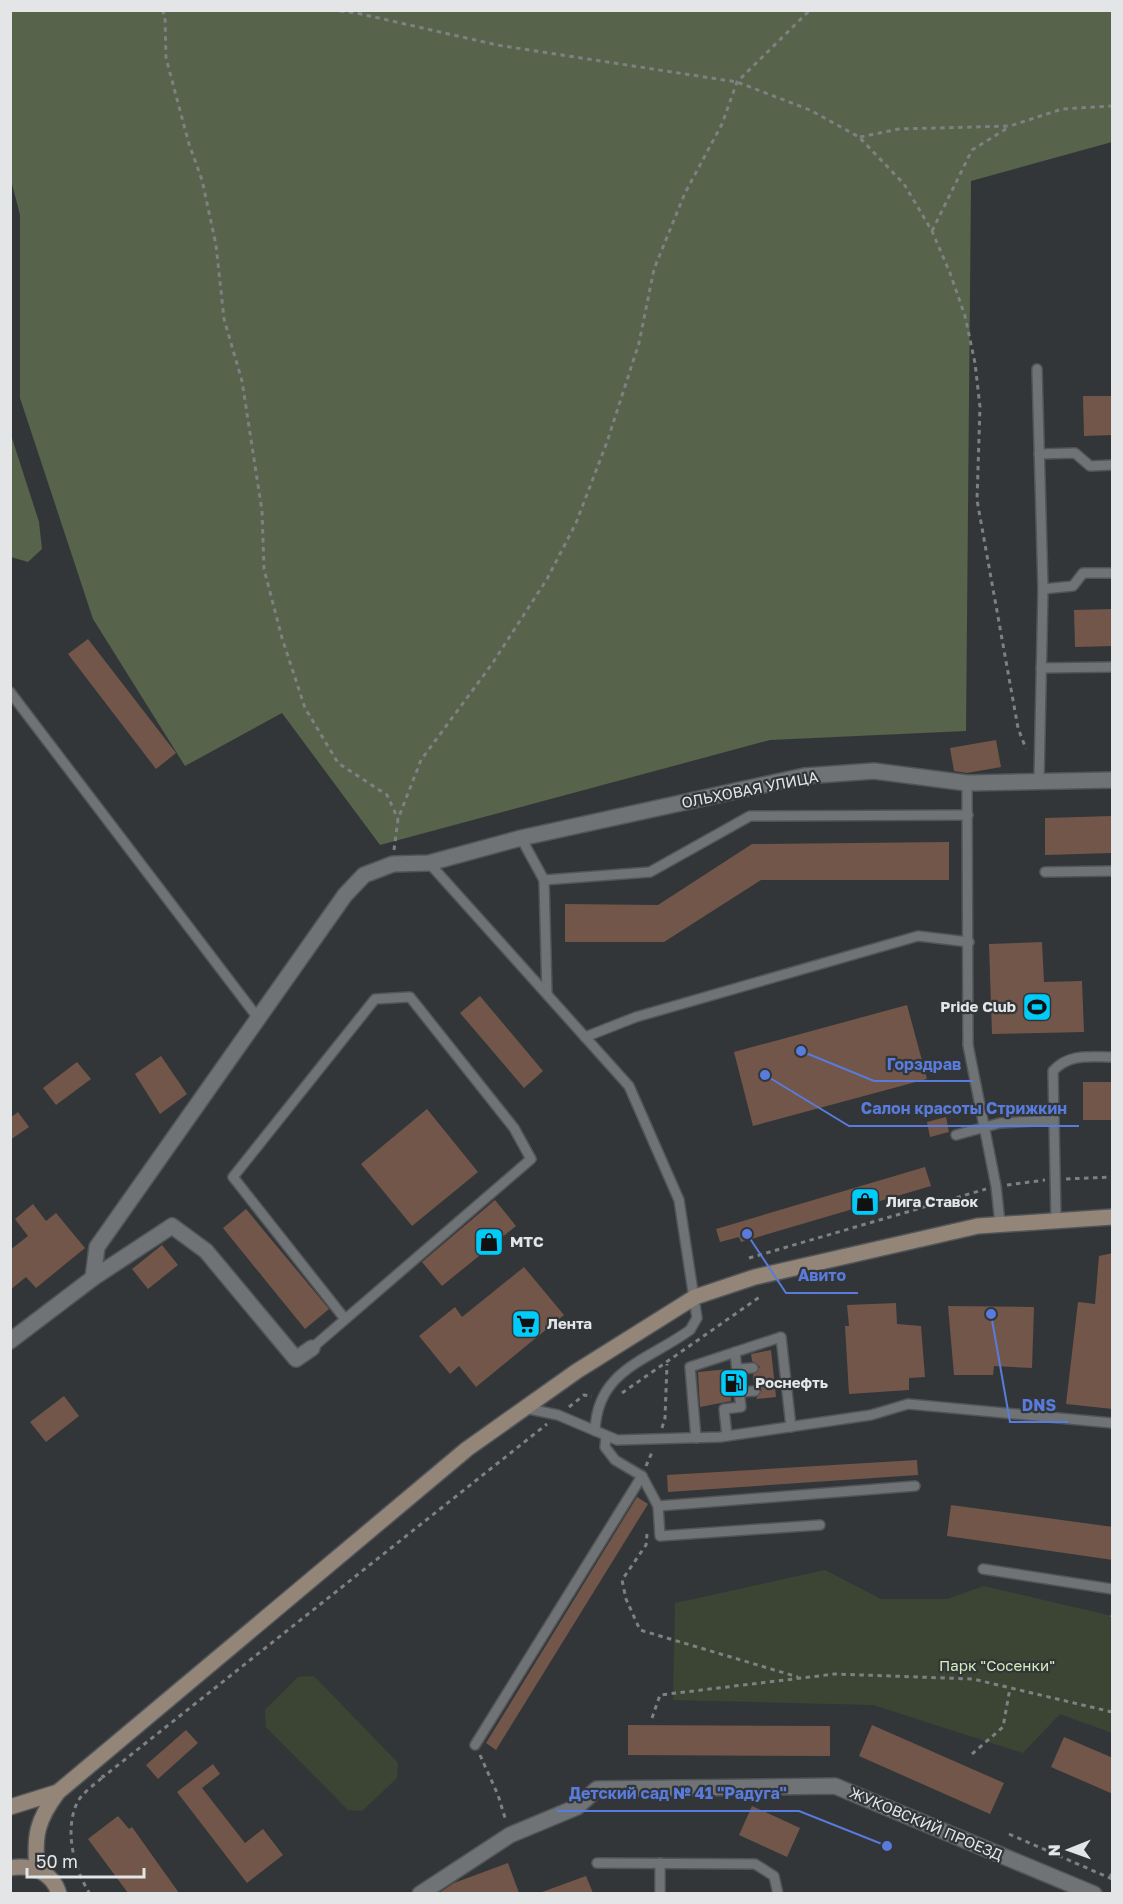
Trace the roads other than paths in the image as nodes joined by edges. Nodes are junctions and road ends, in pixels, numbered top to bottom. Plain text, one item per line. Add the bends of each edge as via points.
1 (1037, 369) dead end
2 (1039, 454) junction
3 (1113, 465) edge
4 (1113, 573) edge
5 (1043, 589) junction
6 (1113, 667) edge
7 (1041, 668) junction
8 (10, 692) edge
9 (1039, 780) junction
10 (1113, 780) edge
11 (968, 783) junction
12 (968, 815) junction
13 (521, 838) junction
14 (429, 863) junction
15 (1113, 871) edge
16 (1045, 872) dead end
17 (544, 880) junction
18 (969, 942) junction
19 (547, 994) junction
20 (258, 1018) junction
21 (585, 1037) junction
22 (1113, 1057) edge
23 (1054, 1120) junction
24 (984, 1127) junction
25 (956, 1135) dead end
26 (1113, 1218) edge
27 (1056, 1220) junction
28 (1000, 1223) junction
29 (93, 1278) junction
30 (695, 1297) junction
31 (345, 1319) junction
32 (10, 1341) edge
33 (312, 1348) joint
34 (735, 1352) junction
35 (784, 1364) junction
36 (772, 1365) dead end
37 (753, 1368) dead end
38 (737, 1369) junction
39 (787, 1387) junction
40 (775, 1388) dead end
41 (755, 1391) dead end
42 (739, 1392) junction
43 (524, 1408) junction
44 (1113, 1423) edge
45 (791, 1427) junction
46 (595, 1431) junction
47 (727, 1436) junction
48 (606, 1437) junction
49 (696, 1438) junction
50 (642, 1476) junction
51 (915, 1486) dead end
52 (658, 1506) junction
53 (820, 1525) dead end
54 (983, 1569) dead end
55 (1113, 1589) edge
56 (475, 1745) road end
57 (58, 1791) junction
58 (10, 1807) edge
59 (597, 1863) dead end
60 (660, 1863) junction
61 (10, 1868) edge
62 (37, 1870) junction
63 (59, 1893) edge
64 (420, 1893) edge
65 (660, 1893) edge
66 (778, 1893) edge
67 (1094, 1893) edge

1 - 2 lane
2 - 3 lane via 1075,453 1090,466
2 - 5 lane
4 - 5 lane via 1083,573 1073,586
5 - 7 lane
6 - 7 lane
7 - 9 lane
8 - 20 lane
9 - 10 street, ОЛЬХОВАЯ УЛИЦА
9 - 11 street, ОЛЬХОВАЯ УЛИЦА
11 - 12 lane
11 - 13 street, ОЛЬХОВАЯ УЛИЦА via 874,771 804,776
12 - 17 lane via 750,816 650,872
12 - 18 lane
13 - 14 street, ОЛЬХОВАЯ УЛИЦА
13 - 17 lane
14 - 19 lane
14 - 20 street, ОЛЬХОВАЯ УЛИЦА via 393,864 364,875 345,895
15 - 16 lane
17 - 19 lane
18 - 21 lane via 918,936 636,1017
18 - 24 lane via 968,1045
19 - 21 lane
20 - 29 street, ОЛЬХОВАЯ УЛИЦА via 97,1247
21 - 30 lane via 629,1086 679,1200
22 - 23 lane via 1073,1057 1060,1062 1053,1071
23 - 24 lane via 1000,1122
23 - 27 lane
24 - 25 lane
24 - 28 lane
26 - 27 street
27 - 28 street
28 - 30 street via 755,1277
29 - 32 street
29 - 33 street via 172,1226 206,1251 296,1359
30 - 43 street
30 - 46 lane via 697,1318 690,1330 612,1380 601,1398
31 - 31 lane via 531,1159 514,1128 410,997 375,999 233,1177
31 - 33 lane
34 - 35 lane via 782,1337
34 - 38 lane
34 - 49 lane via 690,1367
35 - 36 lane
35 - 39 lane
37 - 38 lane
38 - 42 lane
39 - 40 lane
39 - 45 lane
41 - 42 lane
42 - 47 lane via 741,1407 724,1409
43 - 46 lane via 558,1415
43 - 57 street via 467,1449
44 - 45 lane via 908,1404 871,1415
45 - 47 lane
46 - 48 lane
47 - 49 lane
48 - 49 lane
48 - 50 lane via 605,1447 615,1460
50 - 52 lane
50 - 56 lane
51 - 52 lane
52 - 53 lane via 660,1536
54 - 55 lane
57 - 58 street
57 - 62 street via 36,1830
59 - 60 lane
60 - 65 lane
60 - 66 lane via 755,1864 774,1876
61 - 62 street
62 - 63 street via 50,1878
64 - 67 street, ЖУКОВСКИЙ ПРОЕЗД via 510,1835 577,1807 597,1789 835,1786

